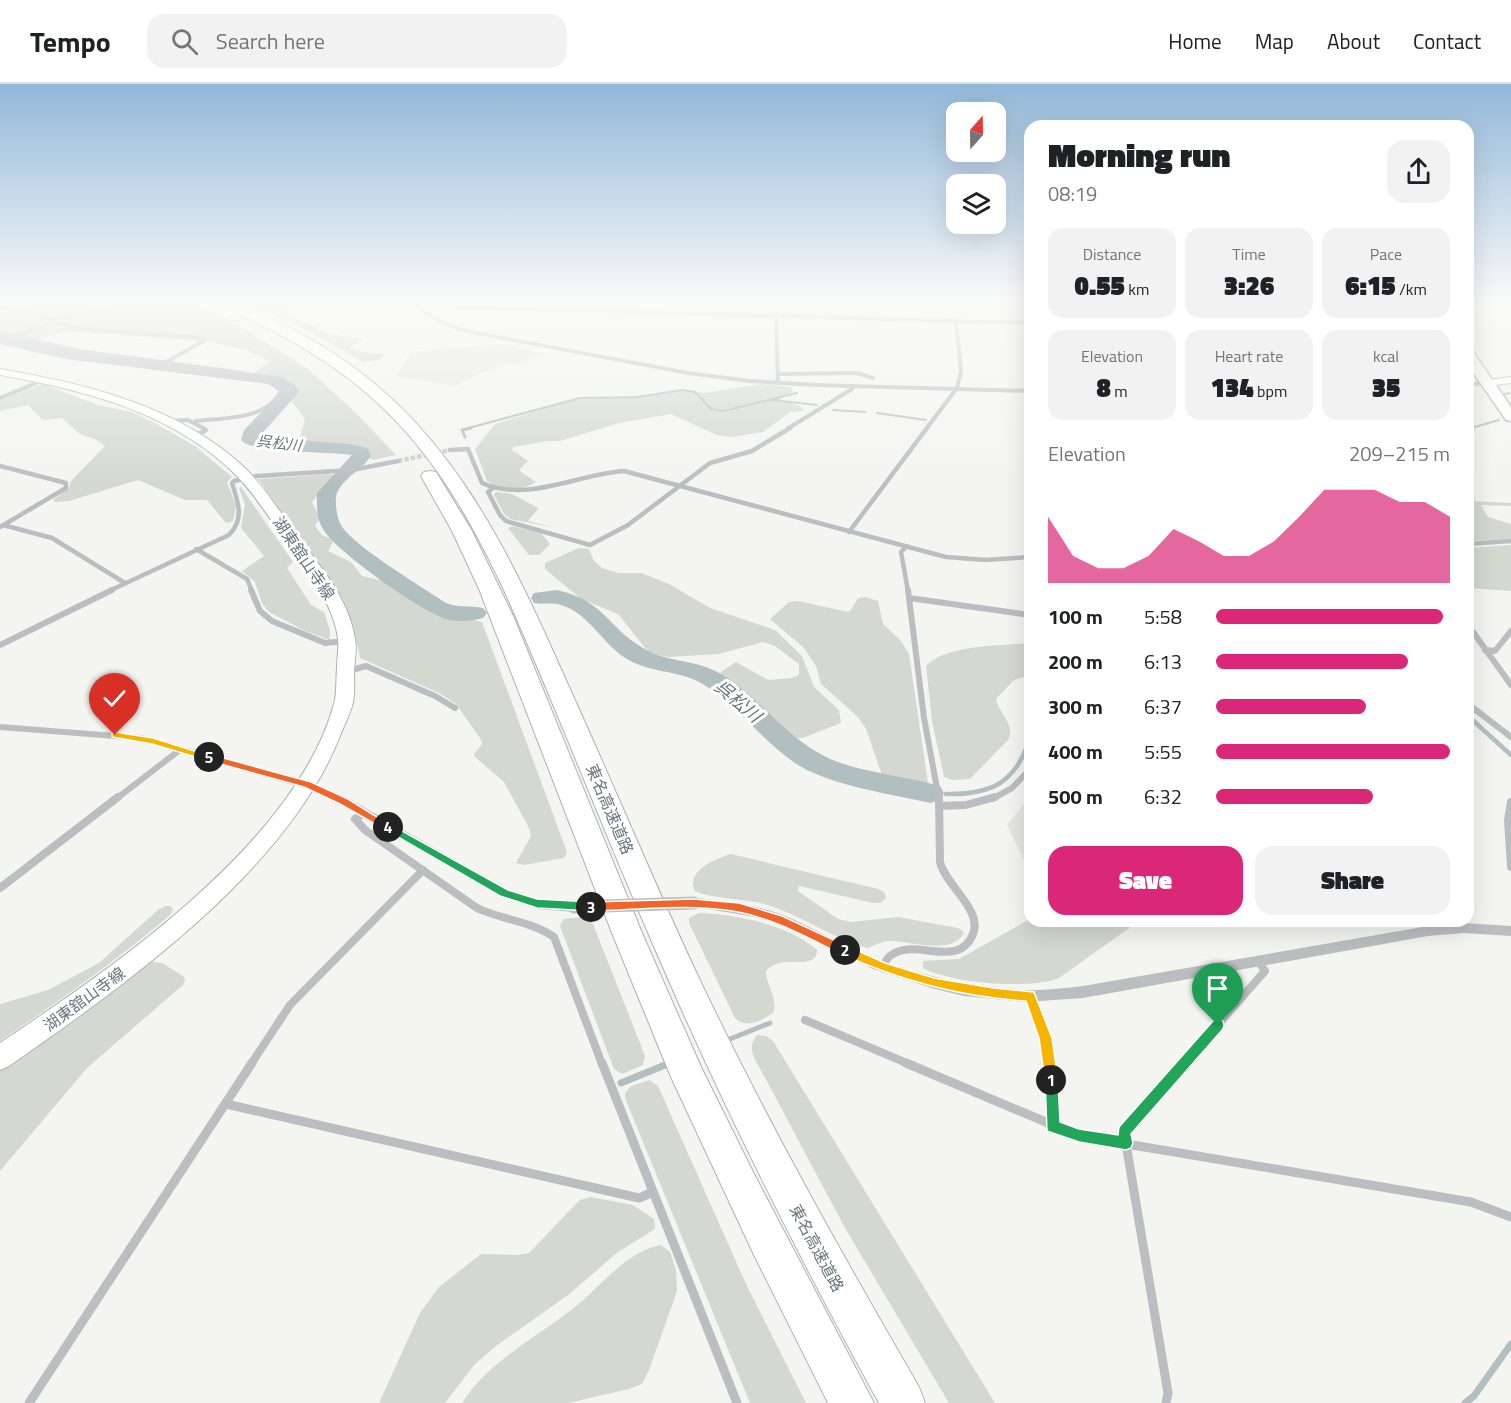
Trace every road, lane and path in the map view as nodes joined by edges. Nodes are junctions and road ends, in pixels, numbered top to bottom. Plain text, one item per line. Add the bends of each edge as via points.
1 (121, 364) edge
2 (177, 364) edge
3 (316, 364) edge
4 (336, 364) edge
5 (640, 364) edge
6 (778, 364) edge
7 (960, 364) edge
8 (1474, 364) edge
9 (0, 372) edge
10 (243, 373) dead end
11 (779, 374) junction
12 (873, 378) dead end
13 (45, 380) junction
14 (1511, 380) edge
15 (778, 383) junction
16 (1488, 383) junction
17 (1474, 384) edge
18 (851, 386) junction
19 (957, 388) junction
20 (1024, 391) edge
21 (0, 398) edge
22 (1511, 417) edge
23 (196, 429) junction
24 (450, 450) tunnel mouth
25 (398, 461) tunnel mouth
26 (0, 466) edge
27 (246, 477) junction
28 (678, 487) junction
29 (493, 488) junction
30 (505, 520) junction
31 (2, 526) edge
32 (504, 527) dead end
33 (849, 532) junction
34 (1511, 541) edge
35 (1474, 544) edge
36 (905, 548) junction
37 (196, 549) junction
38 (1024, 557) edge
39 (125, 584) junction
40 (909, 598) junction
41 (1024, 614) edge
42 (1511, 631) edge
43 (1474, 634) edge
44 (347, 641) junction
45 (0, 645) edge
46 (1485, 650) junction
47 (348, 671) junction
48 (1511, 686) edge
49 (454, 708) dead end
50 (1474, 709) edge
51 (0, 727) edge
52 (1511, 737) edge
53 (181, 749) junction
54 (1024, 776) edge
55 (307, 785) junction
56 (1511, 802) edge
57 (940, 806) junction
58 (364, 813) junction
59 (1511, 867) edge
60 (423, 870) junction
61 (0, 888) edge
62 (1511, 931) edge
63 (1258, 961) junction
64 (882, 967) junction
65 (1030, 996) junction
66 (805, 1020) dead end
67 (0, 1058) edge
68 (226, 1104) junction
69 (1052, 1126) junction
70 (1126, 1143) junction
71 (653, 1192) junction
72 (1511, 1217) edge
73 (29, 1403) edge
74 (737, 1403) edge
75 (852, 1403) edge
76 (903, 1403) edge
77 (1166, 1403) edge

1 - 23 street via 266,382 281,390 263,411
2 - 10 street
3 - 75 highway, 東名高速道路 via 364,400 408,446 448,505 478,563 507,627 641,968 698,1098
4 - 76 highway, 東名高速道路 via 381,396 425,441 467,501 499,558 732,1084 814,1244
5 - 15 street
6 - 11 street
7 - 19 street
8 - 16 main road
9 - 13 main road, 湖東舘山寺線
11 - 12 street via 857,373
11 - 15 street
13 - 21 street
13 - 23 main road, 湖東舘山寺線 via 102,395
14 - 16 main road
15 - 18 street
16 - 17 street
16 - 22 main road
18 - 19 street
18 - 28 street via 852,389 752,451 710,463
19 - 20 street
19 - 33 street
23 - 27 main road, 湖東舘山寺線
24 - 29 street via 468,449 482,483
25 - 27 street via 354,470
26 - 31 street via 66,483 66,488
27 - 37 street via 232,482 241,510 233,532
27 - 44 main road, 湖東舘山寺線 via 328,590
28 - 29 street via 633,472 615,471 526,489
28 - 30 street via 628,525 590,545
28 - 33 street
29 - 30 street via 488,492
30 - 32 street
31 - 39 street via 52,538
33 - 36 street
34 - 35 street
36 - 38 street via 959,559
36 - 40 street via 901,552
37 - 39 street
37 - 44 street via 247,579 260,610 272,621 325,643
39 - 45 street
40 - 41 street
40 - 57 street
42 - 46 street via 1496,651
43 - 46 street
44 - 47 main road, 湖東舘山寺線
46 - 48 street
47 - 49 street via 366,666
47 - 55 main road, 湖東舘山寺線 via 336,724
50 - 52 street
51 - 53 street via 128,736
53 - 55 street
53 - 61 street
54 - 57 street via 986,802
55 - 58 street
55 - 67 main road, 湖東舘山寺線 via 254,852 193,913 115,978
56 - 59 street
57 - 64 street via 941,870 972,912 974,935 963,947 944,953 898,950 886,957
58 - 60 street via 355,819 366,830
58 - 64 street, bridge via 504,893 537,904 728,906 782,920
60 - 68 street via 290,1005
60 - 71 street via 484,913 539,928 554,937
62 - 63 street via 1446,929
63 - 65 street via 1083,992
63 - 70 street via 1265,971 1124,1132
64 - 65 street via 964,990
65 - 69 street via 1046,1038 1055,1118
66 - 69 street
68 - 71 street via 639,1198
68 - 73 street
69 - 70 street via 1079,1136
70 - 72 street via 1471,1202
70 - 77 street via 1168,1393
71 - 74 street

